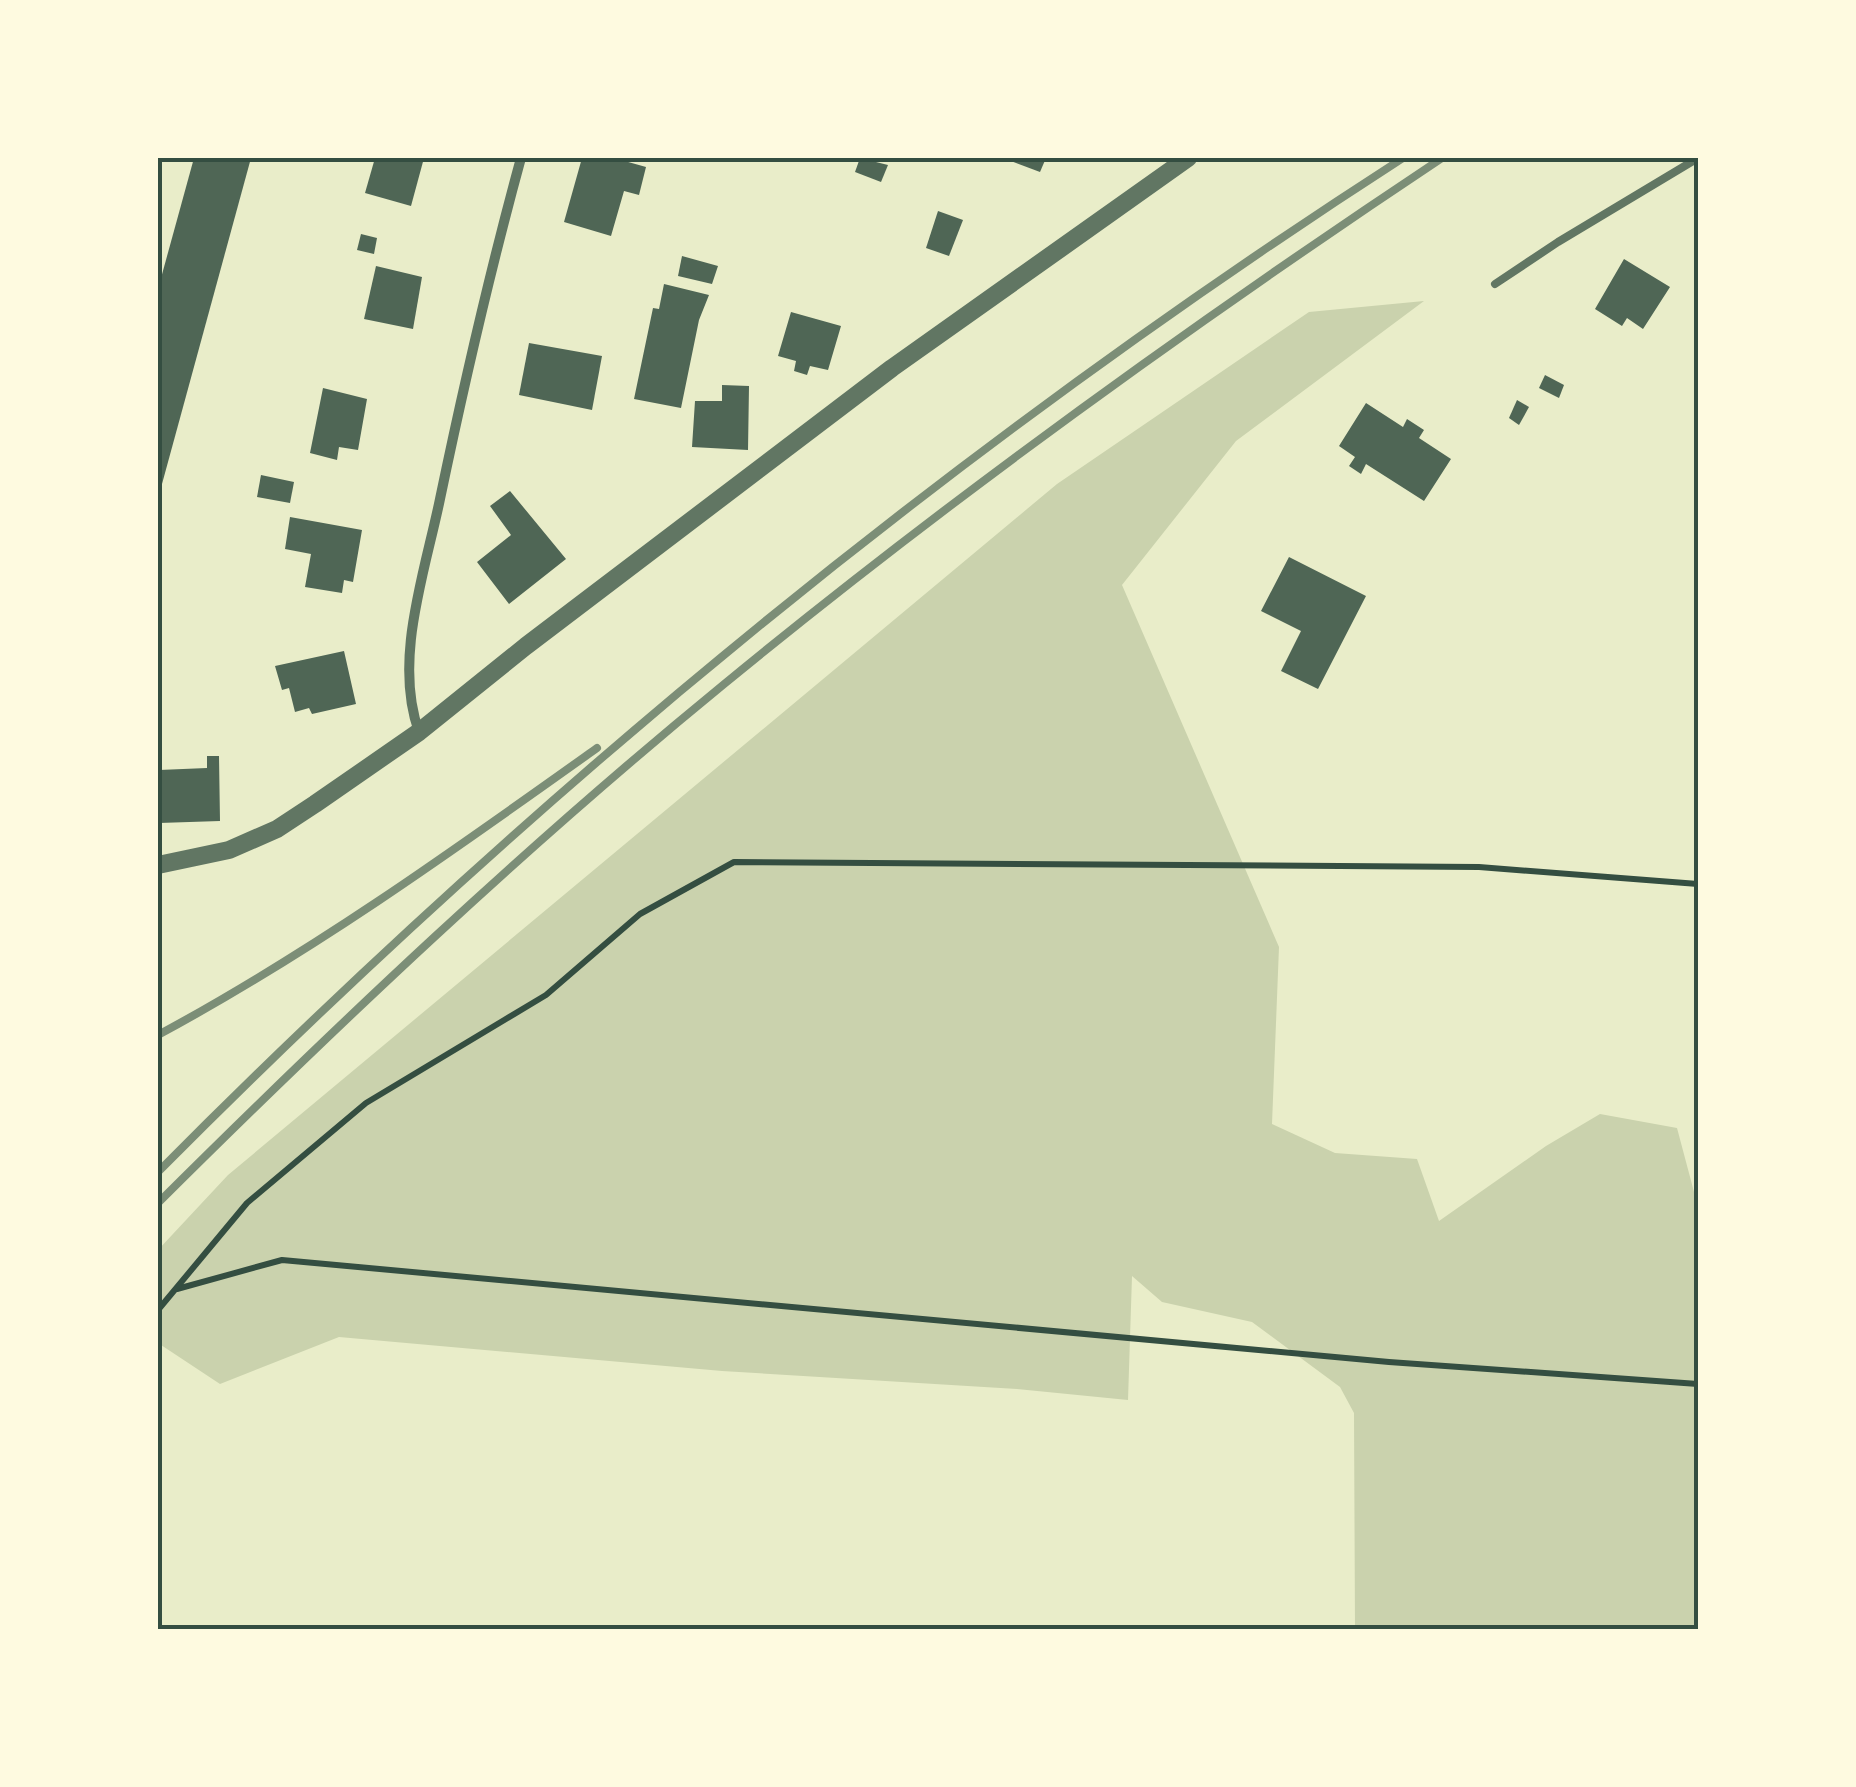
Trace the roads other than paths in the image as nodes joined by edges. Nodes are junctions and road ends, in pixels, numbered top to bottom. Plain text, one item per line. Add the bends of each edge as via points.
1 (521, 158) edge
2 (1188, 158) edge
3 (1698, 158) edge
4 (1495, 284) dead end
5 (419, 732) junction
6 (158, 866) edge

1 - 5 street via 476,323 414,620 410,709
2 - 5 street via 892,368
3 - 4 lane
5 - 6 street via 276,830 229,850

